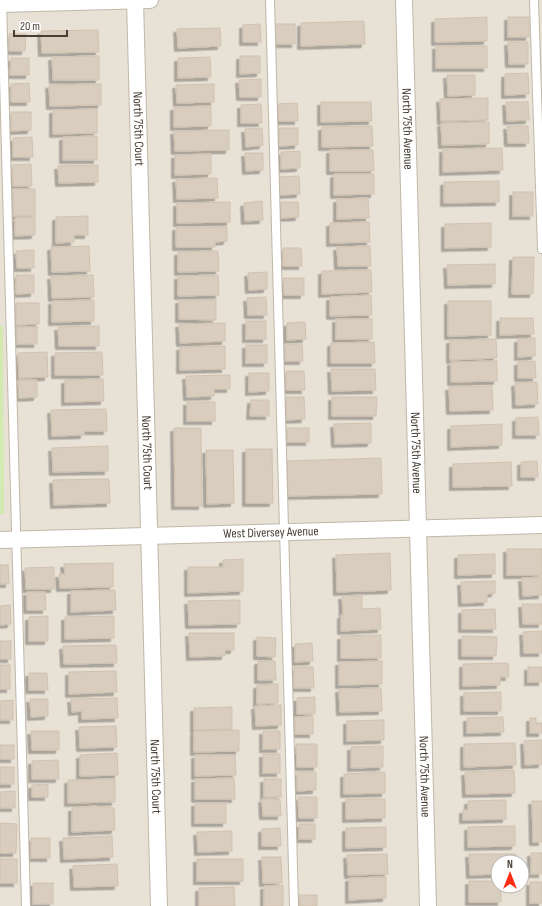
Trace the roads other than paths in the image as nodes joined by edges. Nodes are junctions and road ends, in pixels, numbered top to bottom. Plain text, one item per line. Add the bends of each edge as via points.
1 (135, 0) edge
2 (150, 0) edge
3 (270, 0) edge
4 (404, 0) edge
5 (534, 0) edge
6 (2, 3) edge
7 (542, 249) edge
8 (542, 525) edge
9 (418, 529) junction
10 (284, 532) junction
11 (150, 536) junction
12 (16, 539) junction
13 (0, 540) edge
14 (26, 906) edge
15 (160, 906) edge
16 (294, 906) edge
17 (428, 906) edge

1 - 2 street
1 - 6 street
1 - 11 street, North 75th Court
3 - 10 lane
4 - 9 street, North 75th Avenue
5 - 7 lane
6 - 12 lane
8 - 9 street, West Diversey Avenue
9 - 10 street, West Diversey Avenue
9 - 17 street, North 75th Avenue
10 - 11 street, West Diversey Avenue
10 - 16 lane
11 - 12 street, West Diversey Avenue
11 - 15 street, North 75th Court
12 - 13 street, West Diversey Avenue
12 - 14 lane

